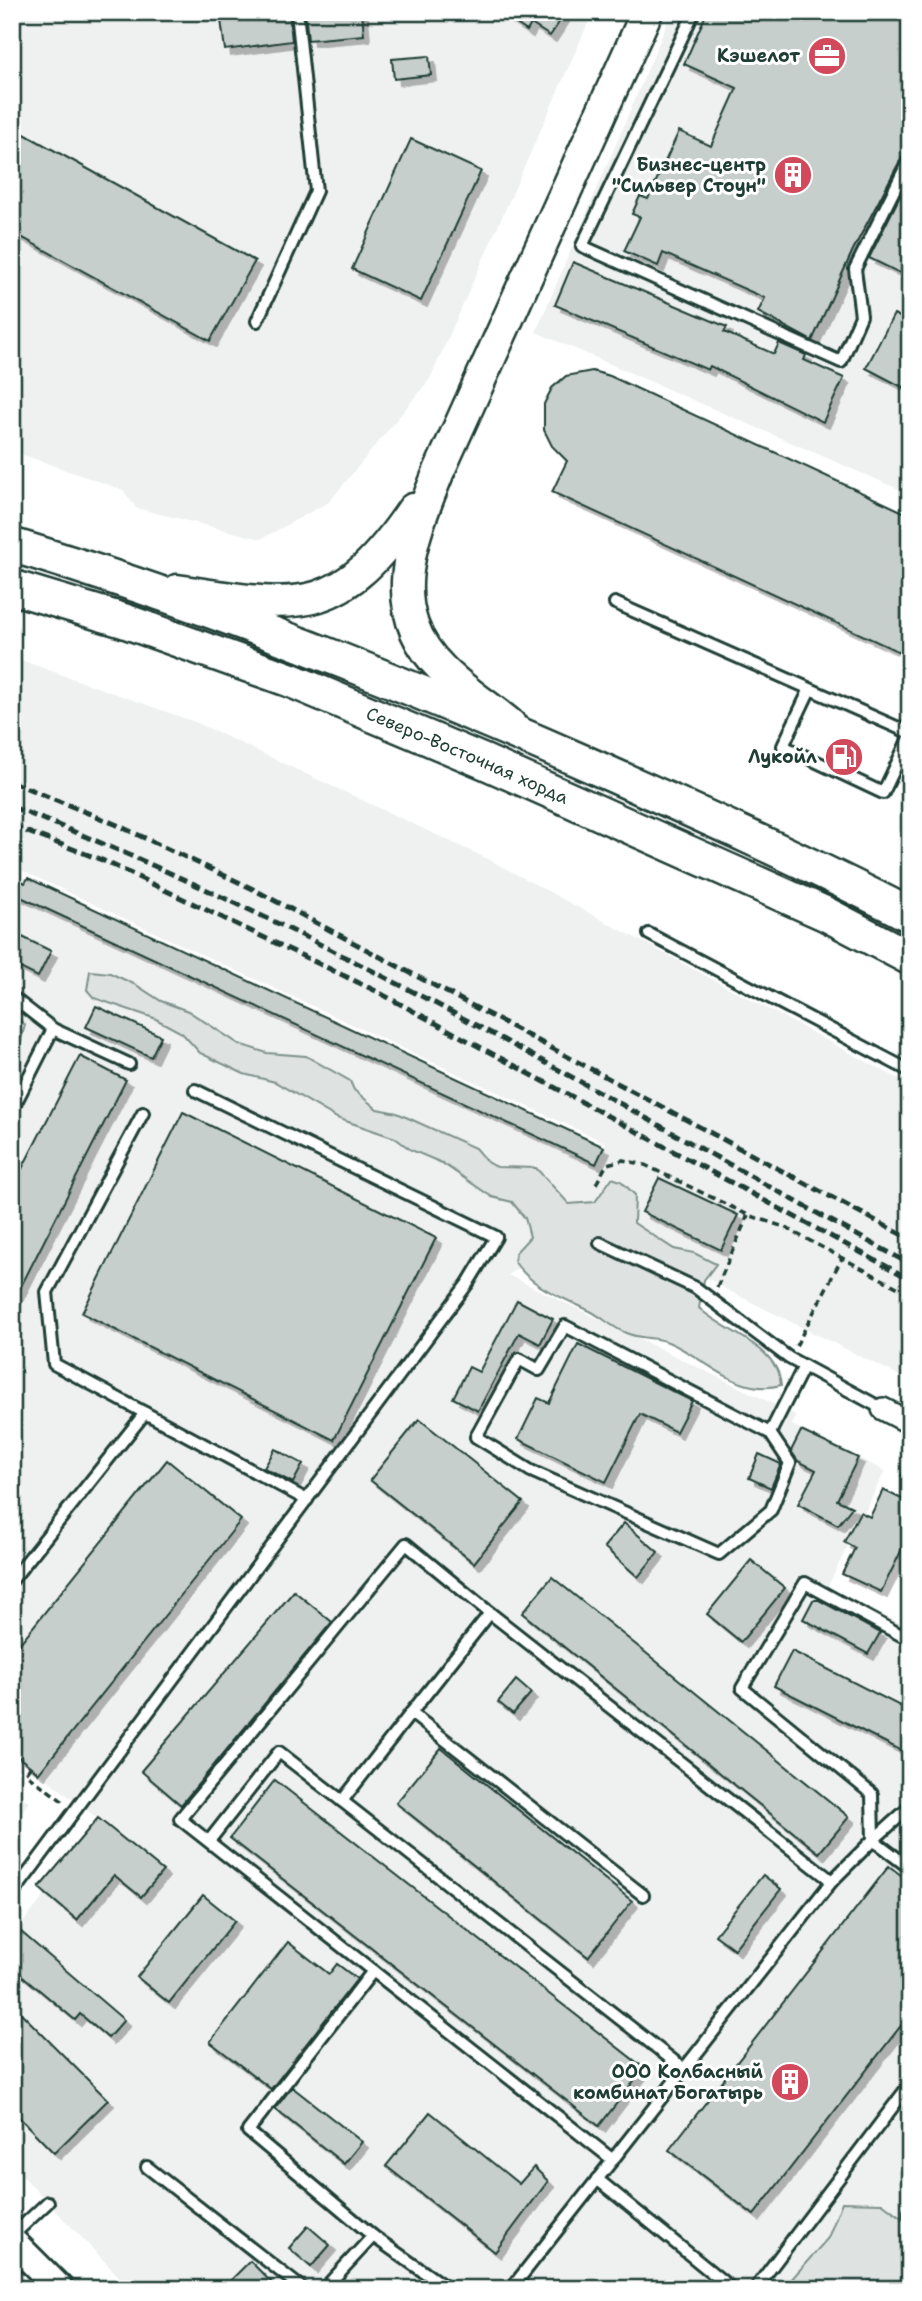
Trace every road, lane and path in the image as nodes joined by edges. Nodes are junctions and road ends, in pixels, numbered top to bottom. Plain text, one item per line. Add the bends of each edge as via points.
1 (297, 12) edge
2 (647, 12) edge
3 (694, 12) edge
4 (910, 158) edge
5 (257, 321) dead end
6 (439, 471) junction
7 (12, 545) edge
8 (144, 585) junction
9 (12, 587) edge
10 (615, 603) dead end
11 (809, 691) junction
12 (910, 734) edge
13 (527, 737) junction
14 (910, 915) edge
15 (649, 934) dead end
16 (910, 958) edge
17 (12, 997) edge
18 (53, 1029) junction
19 (128, 1064) dead end
20 (910, 1071) edge
21 (195, 1090) dead end
22 (12, 1110) edge
23 (143, 1113) dead end
24 (596, 1184) dead end
25 (748, 1215) junction
26 (600, 1244) dead end
27 (842, 1258) junction
28 (910, 1294) edge
29 (712, 1300) junction
30 (805, 1329) dead end
31 (804, 1366) junction
32 (883, 1409) joint
33 (145, 1413) junction
34 (910, 1423) edge
35 (770, 1433) junction
36 (910, 1460) edge
37 (910, 1482) edge
38 (307, 1500) junction
39 (12, 1580) edge
40 (490, 1613) junction
41 (910, 1640) edge
42 (411, 1713) junction
43 (342, 1801) junction
44 (910, 1807) edge
45 (873, 1840) junction
46 (209, 1841) junction
47 (910, 1868) edge
48 (832, 1881) junction
49 (12, 1895) edge
50 (643, 1895) dead end
51 (373, 1971) junction
52 (684, 2069) junction
53 (910, 2084) edge
54 (612, 2160) junction
55 (147, 2167) dead end
56 (597, 2179) junction
57 (48, 2202) dead end
58 (373, 2236) junction
59 (12, 2239) edge
60 (60, 2289) edge
61 (303, 2289) edge
62 (324, 2289) edge
63 (448, 2289) edge
64 (511, 2289) edge
65 (732, 2289) edge
66 (755, 2289) edge

1 - 5 lane via 316,191
2 - 6 main road
3 - 4 lane via 582,246 841,362 861,316 855,269
6 - 8 main road via 381,553 334,591 304,600 266,603
6 - 13 main road via 412,537 407,563 412,618 422,642 442,669
7 - 8 main road
8 - 13 main road via 305,644
9 - 16 main road, Северо-Восточная хорда via 125,621 290,680 826,914
10 - 11 lane
11 - 12 lane
11 - 12 lane via 783,746 883,793
13 - 14 main road via 795,855
15 - 20 lane
17 - 18 lane
18 - 19 lane
18 - 22 lane
21 - 38 lane via 496,1237 468,1283
23 - 33 lane via 47,1292 54,1364
24 - 25 path via 607,1164 623,1160 645,1165
25 - 27 path via 784,1227
25 - 29 path
26 - 29 lane via 696,1287
27 - 28 path
27 - 30 path
29 - 31 lane
31 - 32 lane
31 - 35 lane
32 - 34 street
33 - 38 lane
33 - 39 lane
35 - 35 lane via 565,1326 540,1370 519,1359 476,1437 531,1471 719,1554 771,1510 790,1463
36 - 37 path via 901,1478
38 - 49 lane
40 - 42 lane
40 - 46 lane via 406,1544 180,1819
40 - 48 lane
41 - 45 lane via 805,1583 742,1688 872,1794
42 - 43 lane
42 - 50 lane
43 - 46 lane via 279,1752
43 - 52 lane
44 - 45 lane
45 - 47 lane
45 - 48 lane
46 - 51 lane
48 - 52 lane
51 - 54 lane
51 - 58 lane via 248,2131
52 - 54 lane
53 - 66 lane
54 - 56 lane
55 - 61 lane
56 - 64 lane
56 - 65 lane
57 - 59 lane
58 - 62 lane
58 - 63 lane
59 - 60 street

